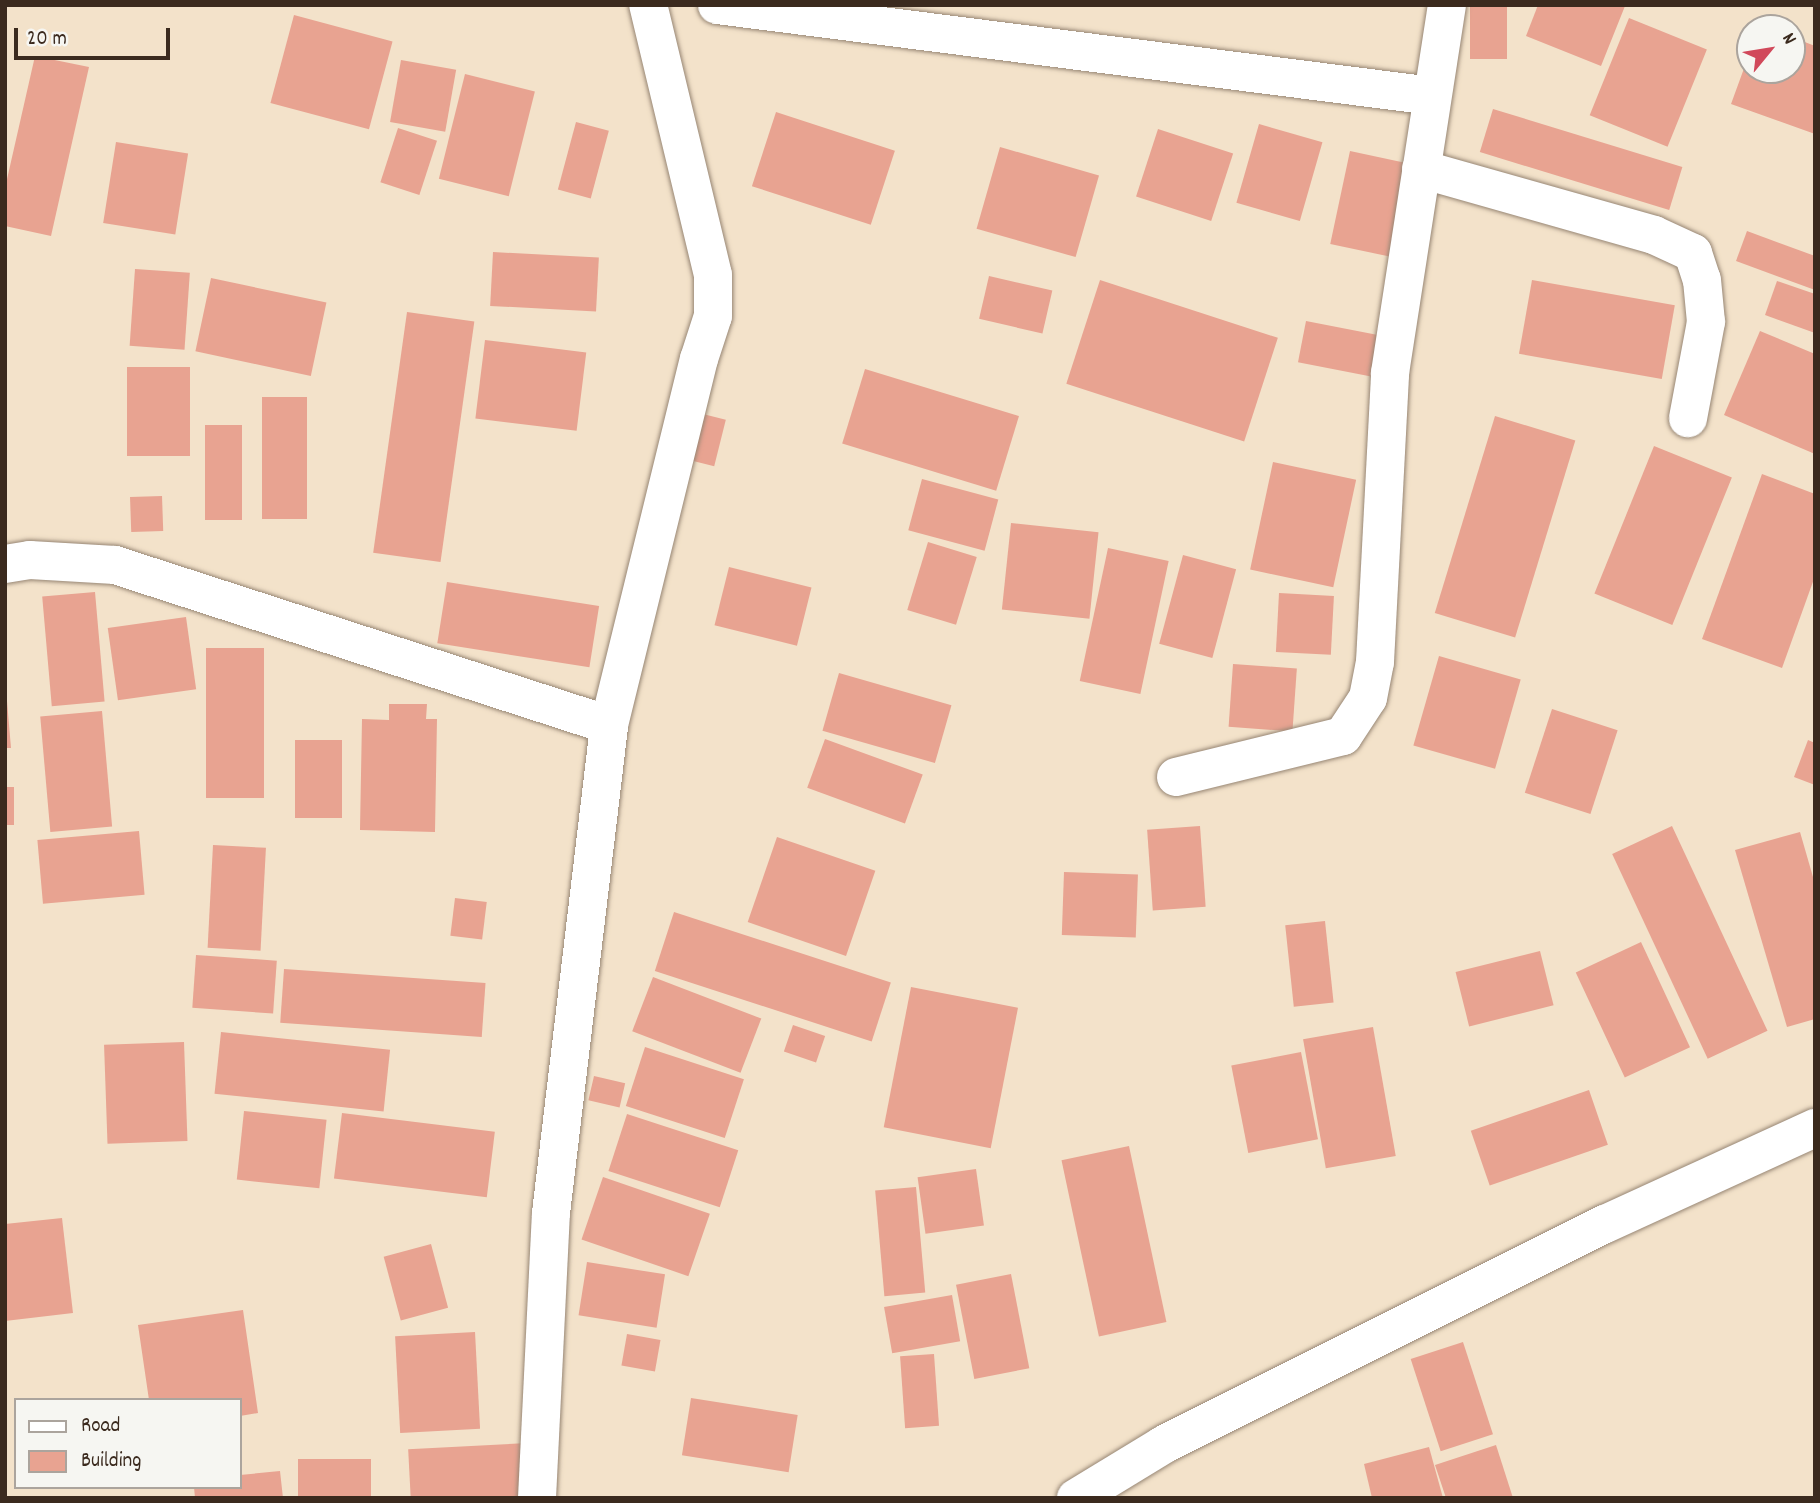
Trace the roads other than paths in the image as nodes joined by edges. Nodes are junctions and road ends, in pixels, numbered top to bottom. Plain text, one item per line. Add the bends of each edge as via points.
1 (648, 5) edge
2 (717, 5) edge
3 (1447, 5) edge
4 (1432, 96) junction
5 (1421, 169) junction
6 (1688, 418) dead end
7 (5, 564) edge
8 (609, 725) junction
9 (1176, 777) dead end
10 (1815, 1128) edge
11 (537, 1498) edge
12 (1076, 1498) edge

1 - 8 street via 713,275 713,316
2 - 4 street
3 - 4 street
4 - 5 street
5 - 6 street via 1654,235 1693,253 1702,280 1706,322
5 - 9 street via 1390,373 1375,662 1367,698 1343,736
7 - 8 street via 30,560 115,565
8 - 11 street via 551,1213
10 - 12 street via 1445,1304 1163,1445

